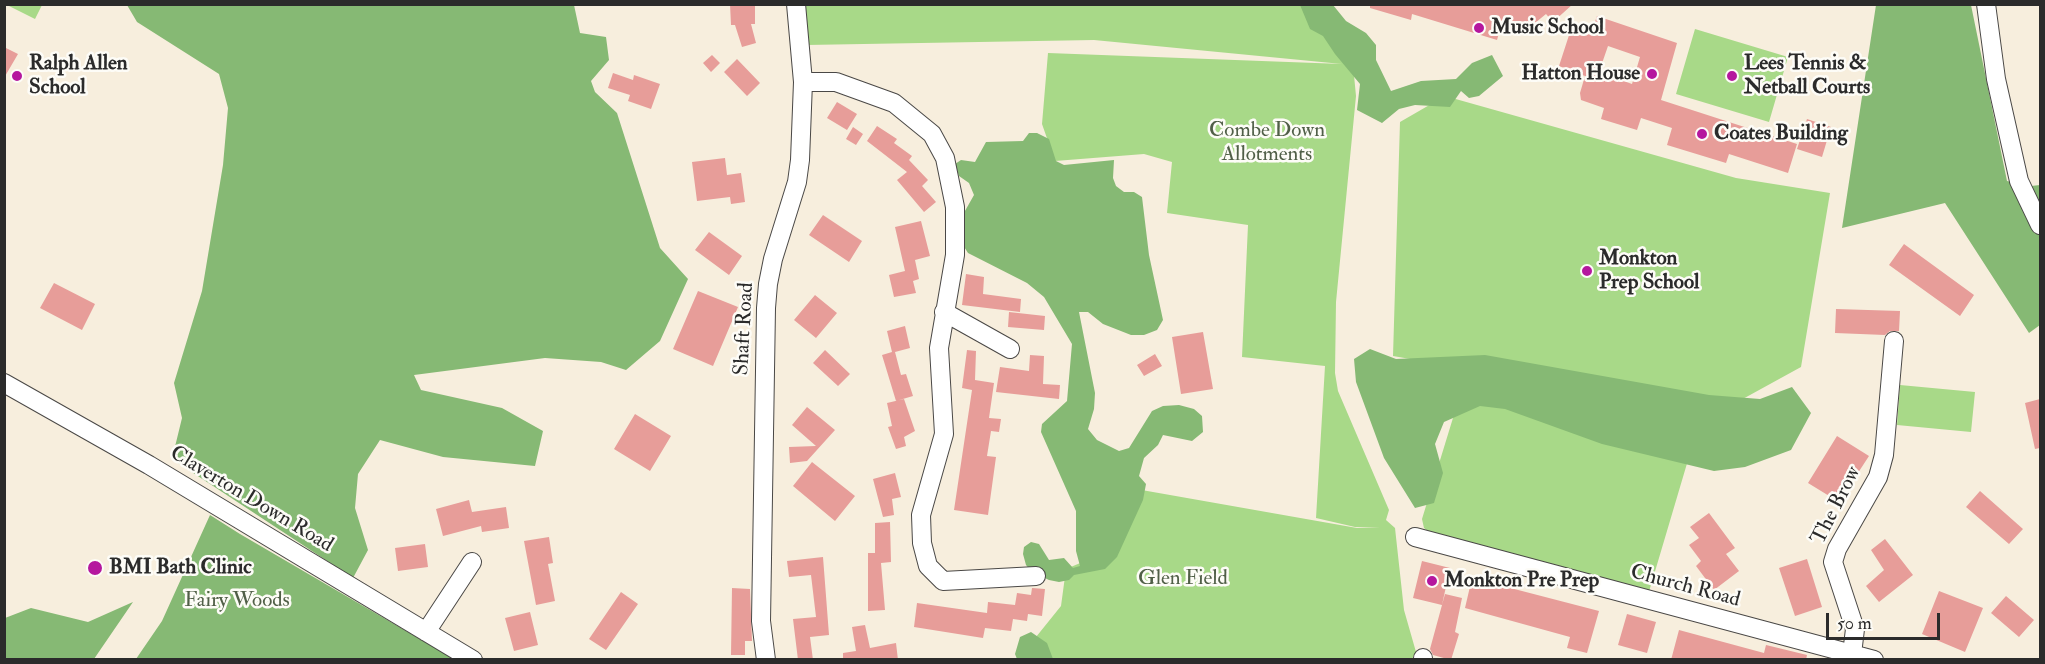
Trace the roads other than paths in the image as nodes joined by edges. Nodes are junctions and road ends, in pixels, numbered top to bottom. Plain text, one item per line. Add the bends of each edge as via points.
1 (796, 4) edge
2 (1986, 4) edge
3 (803, 81) junction
4 (2040, 225) edge
5 (944, 312) junction
6 (1894, 340) dead end
7 (1010, 349) dead end
8 (4, 383) edge
9 (1415, 537) dead end
10 (472, 562) dead end
11 (1035, 576) dead end
12 (426, 632) junction
13 (1808, 652) edge
14 (1852, 654) junction
15 (473, 660) edge
16 (766, 660) edge
17 (1874, 660) edge

1 - 3 street, Shaft Road
2 - 4 street via 1996,79 2019,181
3 - 5 street via 836,82 868,92 894,103 932,134 945,158 955,207 955,255
3 - 16 street, Shaft Road via 797,182 768,284 761,574
5 - 7 street
5 - 11 street via 939,348 944,434 920,527 928,566 943,581 953,582
6 - 14 street, The Brow via 1884,455 1878,477 1833,562 1854,624
8 - 12 street, Claverton Down Road via 149,465
9 - 13 street, Church Road
10 - 12 street
12 - 15 street, Claverton Down Road
13 - 14 street, Church Road
14 - 17 street, Church Road

